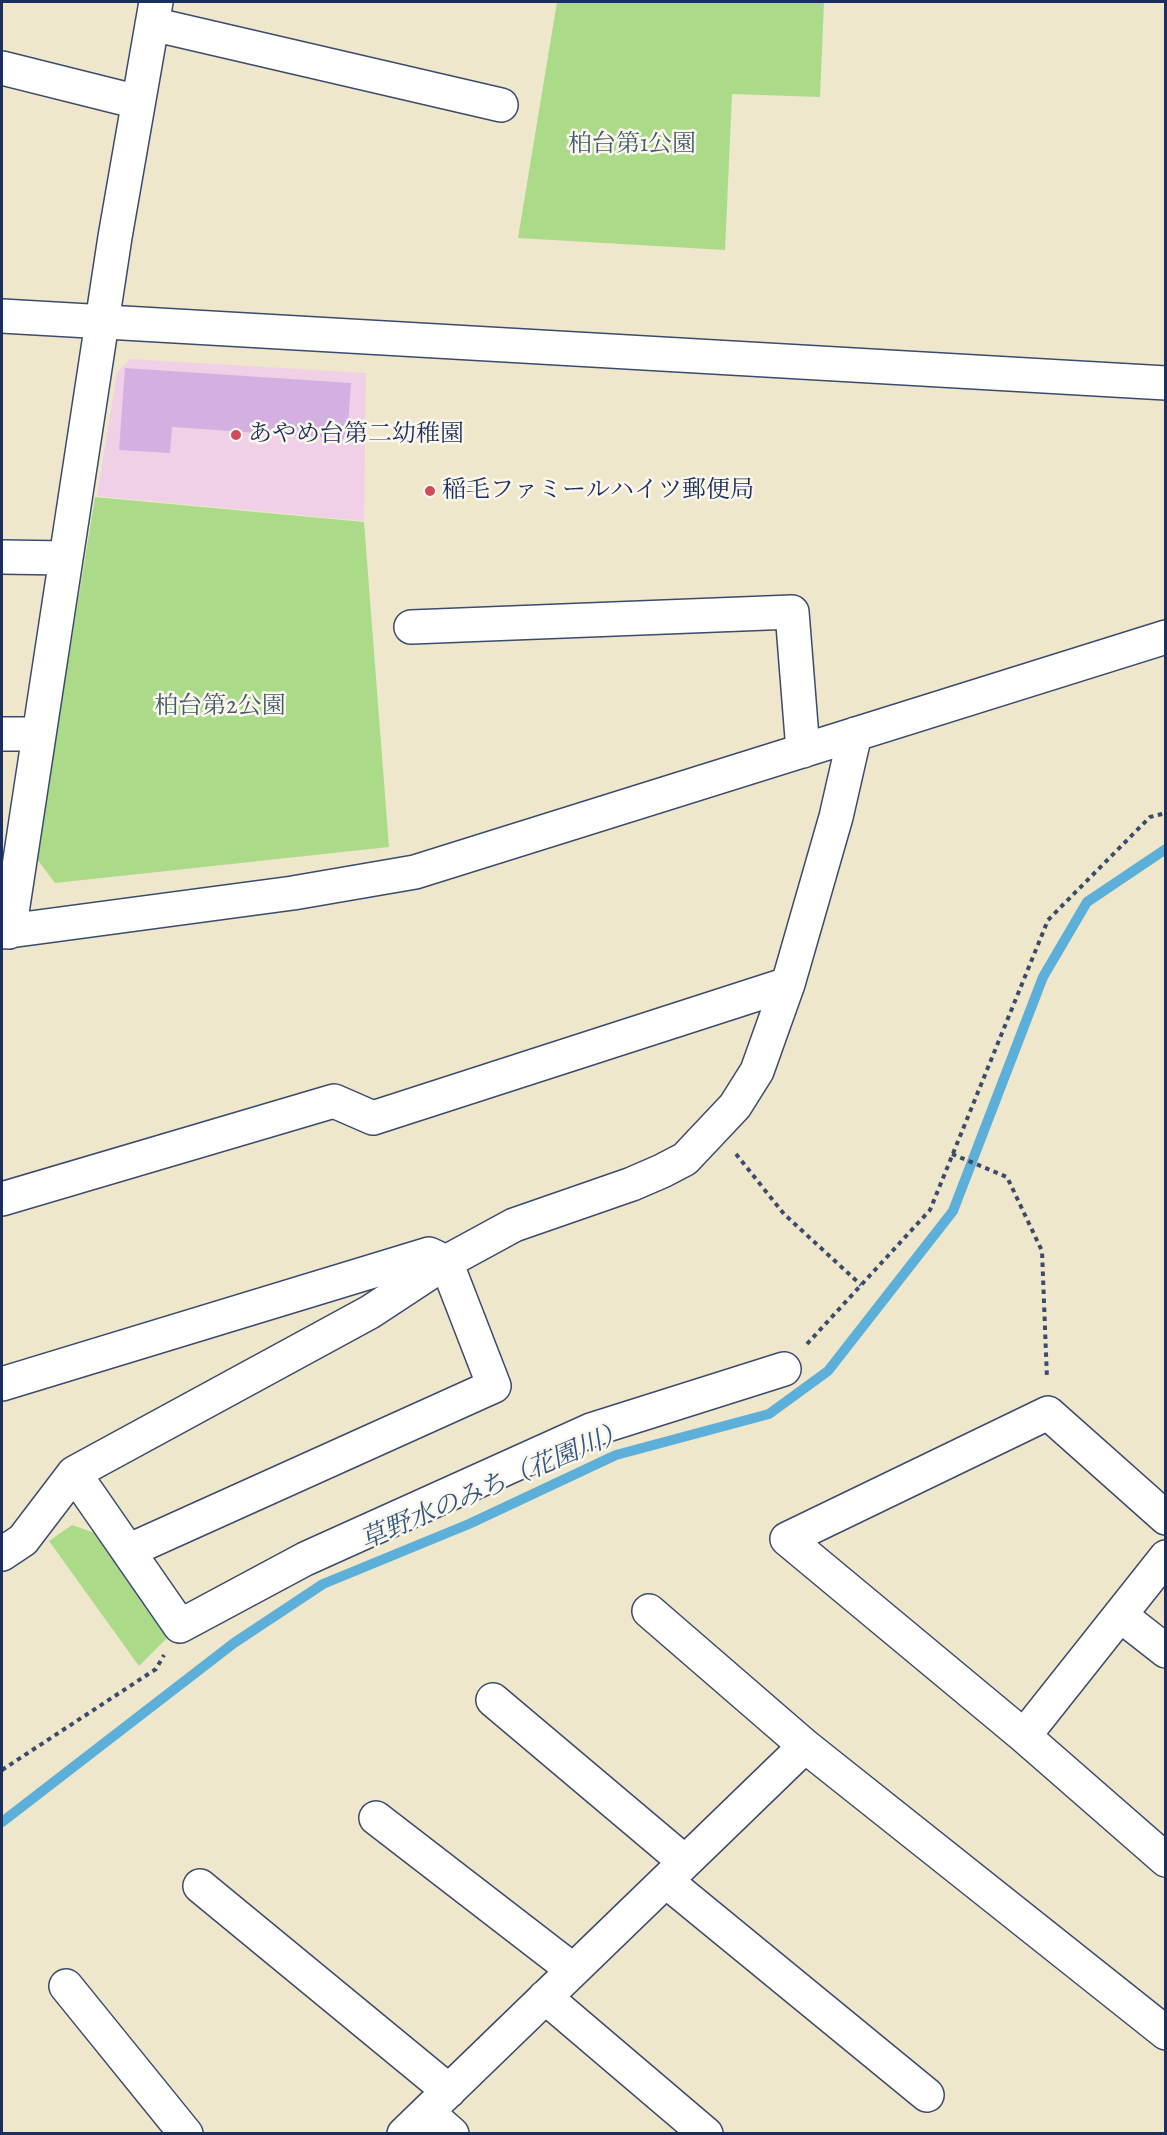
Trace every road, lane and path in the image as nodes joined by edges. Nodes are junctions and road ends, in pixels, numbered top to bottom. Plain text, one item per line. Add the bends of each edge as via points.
1 (154, 13) edge
2 (2, 68) edge
3 (138, 102) junction
4 (501, 105) dead end
5 (2, 316) edge
6 (102, 320) junction
7 (1166, 383) edge
8 (2, 557) edge
9 (66, 558) junction
10 (411, 627) dead end
11 (1166, 637) edge
12 (2, 734) edge
13 (39, 734) junction
14 (855, 734) junction
15 (803, 751) junction
16 (1166, 813) edge
17 (5, 932) edge
18 (788, 984) junction
19 (715, 1128) junction
20 (952, 1154) junction
21 (2, 1199) edge
22 (446, 1262) junction
23 (861, 1285) junction
24 (784, 1369) joint
25 (2, 1384) edge
26 (1048, 1413) junction
27 (74, 1473) junction
28 (1166, 1518) edge
29 (128, 1551) junction
30 (2, 1554) edge
31 (1166, 1557) edge
32 (649, 1611) dead end
33 (1120, 1615) junction
34 (180, 1626) junction
35 (1166, 1650) edge
36 (493, 1700) dead end
37 (1024, 1736) junction
38 (805, 1746) junction
39 (2, 1770) edge
40 (376, 1818) dead end
41 (1166, 1860) edge
42 (675, 1871) junction
43 (200, 1886) dead end
44 (573, 1970) junction
45 (66, 1986) dead end
46 (545, 1997) junction
47 (1166, 2033) edge
48 (927, 2096) dead end
49 (427, 2112) edge
50 (186, 2133) edge
51 (452, 2133) edge
52 (706, 2133) edge

1 - 3 street
1 - 4 street
2 - 3 street
3 - 6 street
5 - 6 street
6 - 7 street
6 - 9 street
8 - 9 street
9 - 13 street
10 - 15 street via 792,612
11 - 14 street
12 - 13 street
13 - 17 street
14 - 15 street
14 - 18 street via 836,817
15 - 17 street via 415,873
16 - 20 path via 1150,817 1048,920
18 - 19 street via 757,1071 735,1106
18 - 21 street via 373,1118 334,1101
19 - 22 street via 685,1158 662,1171 514,1225
19 - 23 path via 784,1214
20 - 23 path via 930,1210
20 - 26 path via 1007,1176 1042,1251
22 - 25 street via 429,1254
22 - 27 street via 370,1312
22 - 29 street via 494,1386
23 - 24 path
24 - 34 street via 591,1430 305,1559
26 - 28 street
26 - 37 street via 787,1539
27 - 29 street
27 - 30 street via 23,1540
29 - 34 street
31 - 33 street
32 - 38 street
33 - 35 street
33 - 37 street
34 - 39 path via 156,1669
36 - 42 street
37 - 41 street
38 - 42 street
38 - 47 street
40 - 44 street
42 - 44 street
42 - 48 street
43 - 49 street
44 - 46 street
45 - 50 street
46 - 49 street
46 - 52 street
49 - 51 street

